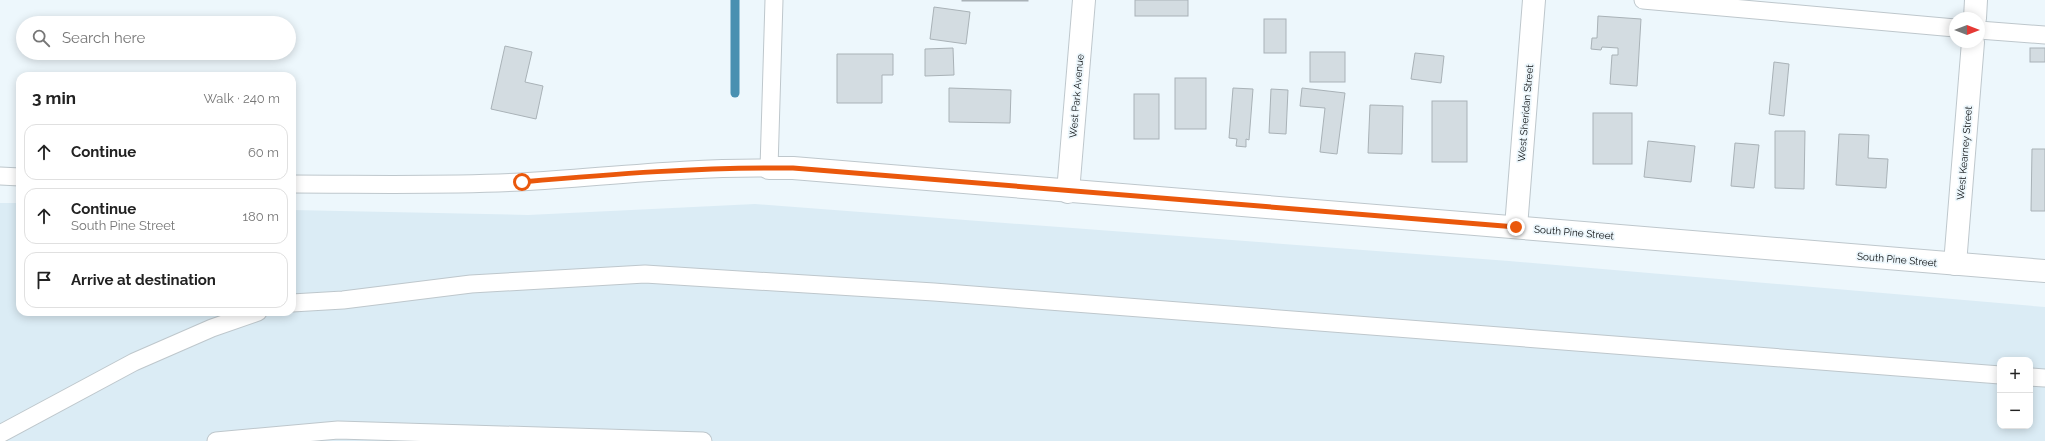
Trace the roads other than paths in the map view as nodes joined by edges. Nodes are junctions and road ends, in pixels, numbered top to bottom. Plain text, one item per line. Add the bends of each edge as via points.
1 (774, 0) edge
2 (1084, 0) edge
3 (1534, 0) edge
4 (1643, 0) edge
5 (1976, 0) edge
6 (1975, 12) edge
7 (1949, 27) edge
8 (1985, 30) edge
9 (2045, 35) edge
10 (1973, 48) edge
11 (768, 168) junction
12 (0, 176) edge
13 (16, 177) edge
14 (296, 184) edge
15 (1068, 192) junction
16 (1516, 227) junction
17 (1955, 264) junction
18 (2045, 271) edge
19 (296, 303) edge
20 (246, 316) edge
21 (1997, 375) edge
22 (2033, 377) edge
23 (2045, 378) edge
24 (0, 434) edge
25 (216, 441) edge
26 (702, 441) edge

1 - 11 lane
2 - 15 street, West Park Avenue
3 - 16 street, West Sheridan Street
4 - 7 lane
5 - 6 street
8 - 9 lane
10 - 17 street, West Kearney Street
11 - 14 lane via 646,172 514,182
11 - 15 street, South Pine Street
12 - 13 lane
15 - 16 street, South Pine Street
16 - 17 street, South Pine Street
17 - 18 street, South Pine Street
19 - 21 lane via 343,300 471,284 645,274 934,292
20 - 24 lane via 134,362
22 - 23 lane
25 - 26 lane via 338,430

